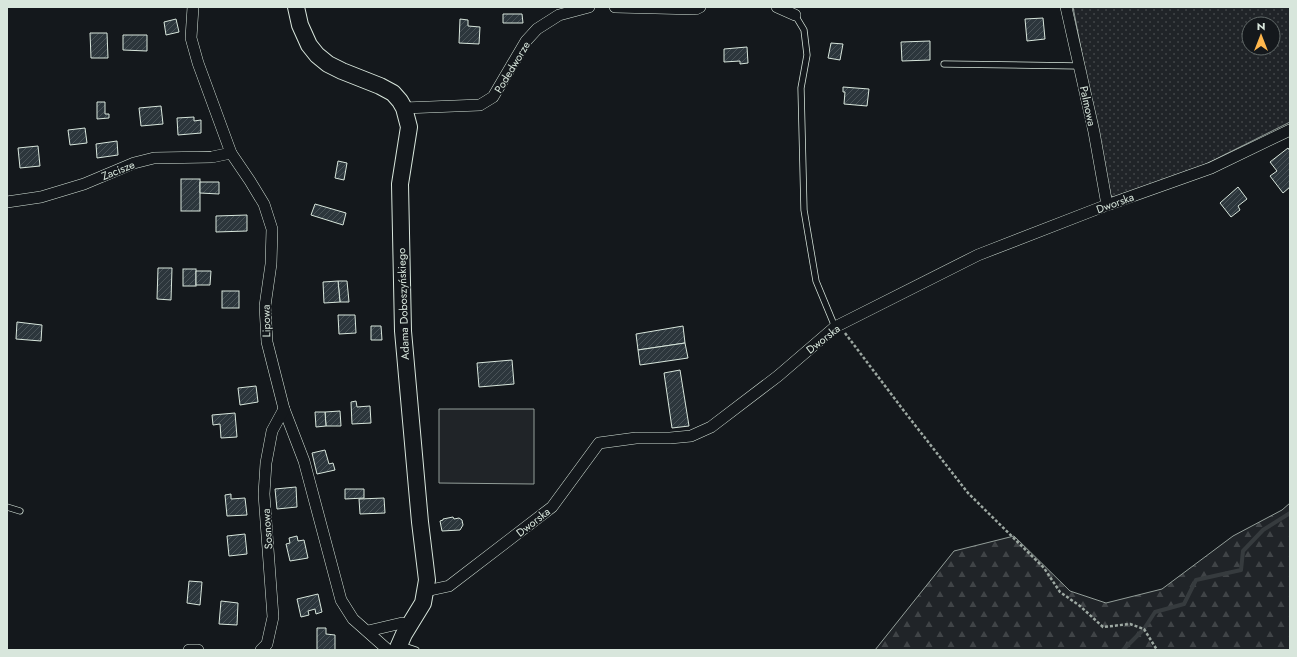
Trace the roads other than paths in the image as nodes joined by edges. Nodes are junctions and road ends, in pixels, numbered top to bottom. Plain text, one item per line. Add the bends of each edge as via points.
1 (193, 7) edge
2 (296, 7) edge
3 (588, 7) edge
4 (615, 7) edge
5 (700, 7) edge
6 (778, 7) edge
7 (1066, 7) edge
8 (795, 15) joint
9 (944, 64) dead end
10 (1079, 66) junction
11 (404, 108) junction
12 (1290, 130) edge
13 (231, 153) junction
14 (7, 202) edge
15 (1107, 205) junction
16 (837, 326) junction
17 (284, 409) junction
18 (7, 507) edge
19 (20, 512) dead end
20 (426, 591) junction
21 (409, 626) junction
22 (368, 631) junction
23 (395, 648) edge
24 (189, 650) edge
25 (198, 650) edge
26 (261, 650) edge
27 (416, 650) edge

1 - 13 street, Lipowa via 191,38
2 - 11 street, Adama Doboszyńskiego via 300,25 309,45 317,55 342,71 380,86 393,94
3 - 11 street, Podedworze via 560,15 537,29 526,42 494,97 480,105
4 - 5 street
6 - 8 street
7 - 10 street, Palmowa
8 - 16 lane via 804,30 807,55 800,88 804,210 816,281
9 - 10 lane
10 - 15 street, Palmowa
11 - 20 street, Adama Doboszyńskiego via 409,127 400,184 403,332
12 - 15 street, Dworska via 1211,168
13 - 14 street, Zacisze via 212,157 154,158 41,197
13 - 17 street, Lipowa via 264,204 272,229 271,264 265,306 267,342
15 - 16 street, Dworska via 978,255
16 - 20 street, Dworska via 778,376 711,427 691,436 636,438 599,443 552,507 449,586
17 - 22 street, Lipowa via 304,461 341,600 353,619
17 - 26 street, Sosnowa via 272,431 266,463 264,494 273,617 267,644
18 - 19 lane
20 - 21 street, Adama Doboszyńskiego via 423,604
21 - 22 street via 402,623
21 - 23 street, Adama Doboszyńskiego
22 - 23 street, Lipowa
23 - 27 lane
24 - 25 street

